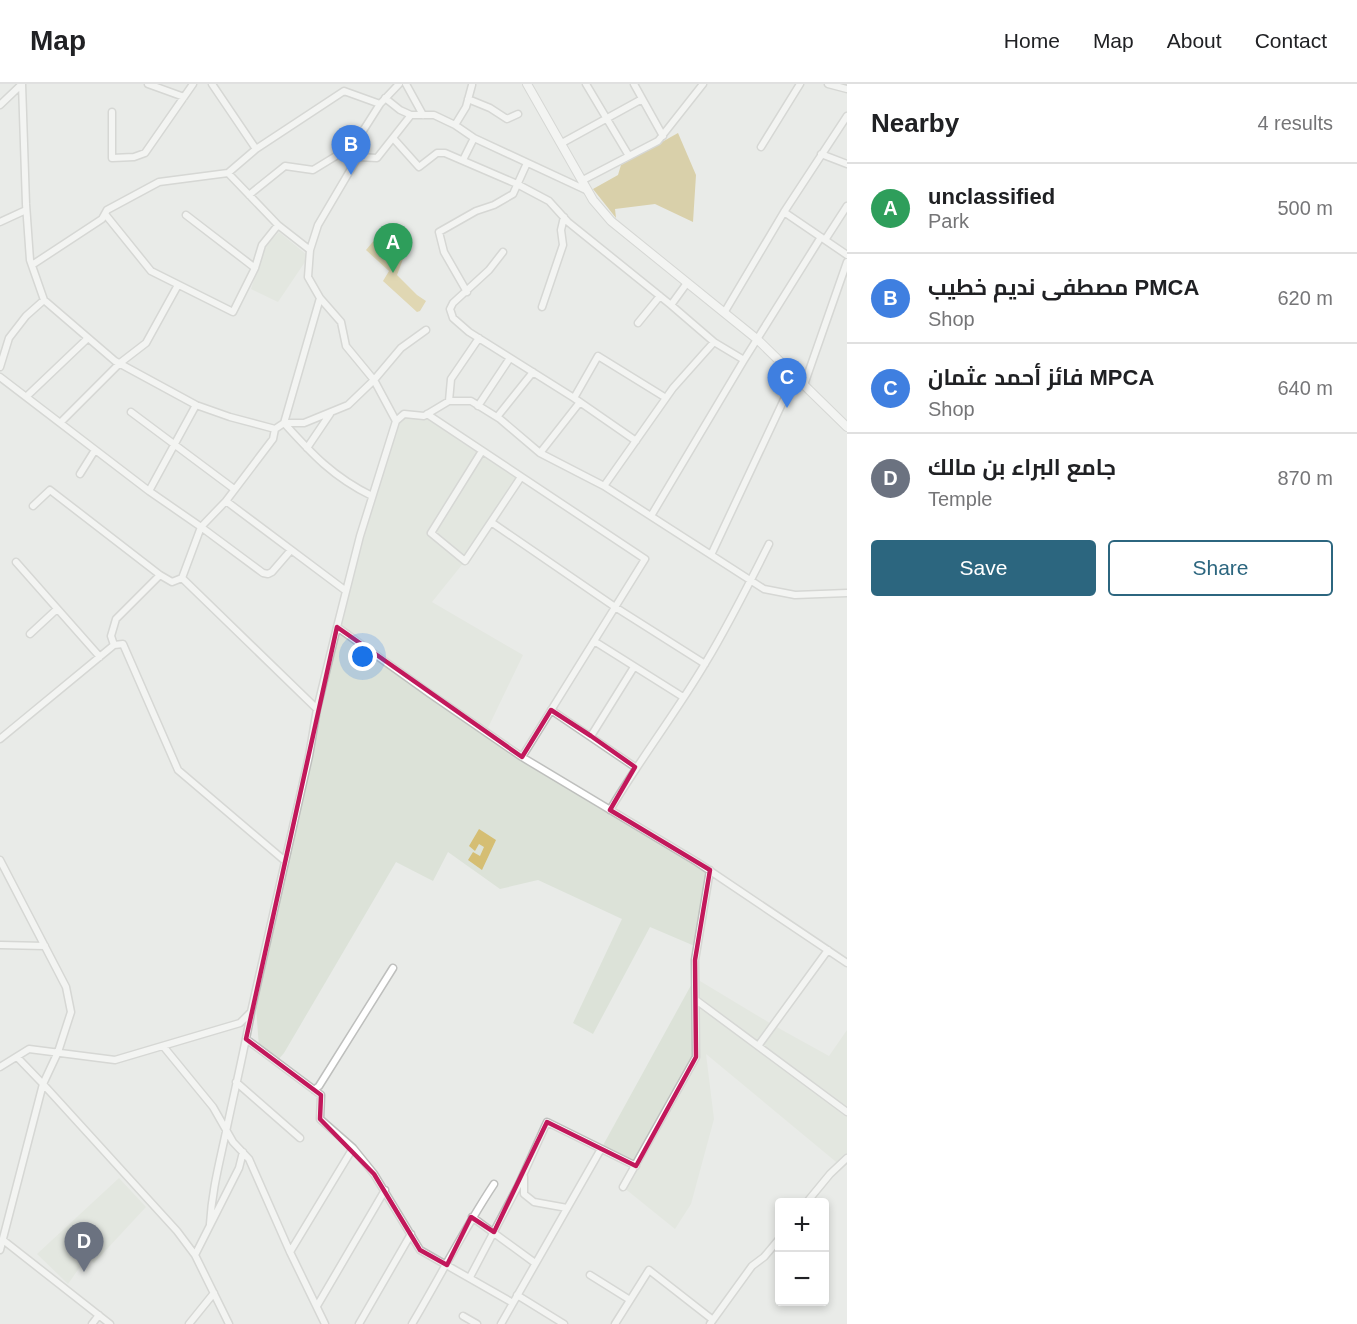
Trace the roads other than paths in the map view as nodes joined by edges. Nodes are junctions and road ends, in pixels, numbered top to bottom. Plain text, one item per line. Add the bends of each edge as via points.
1 (22, 84) edge
2 (148, 84) edge
3 (193, 84) edge
4 (212, 84) edge
5 (340, 84) edge
6 (399, 84) edge
7 (406, 84) edge
8 (527, 84) edge
9 (586, 84) edge
10 (634, 84) edge
11 (703, 84) edge
12 (800, 84) edge
13 (829, 84) edge
14 (472, 86) dead end
15 (847, 89) edge
16 (344, 91) junction
17 (184, 97) junction
18 (385, 98) junction
19 (468, 99) junction
20 (642, 99) junction
21 (380, 104) junction
22 (0, 105) edge
23 (112, 112) dead end
24 (518, 114) dead end
25 (411, 115) junction
26 (423, 115) junction
27 (847, 116) edge
28 (606, 119) junction
29 (456, 125) junction
30 (663, 136) junction
31 (393, 138) junction
32 (474, 138) junction
33 (562, 143) junction
34 (354, 145) junction
35 (761, 147) dead end
36 (256, 149) junction
37 (821, 154) junction
38 (629, 156) junction
39 (358, 157) junction
40 (463, 160) junction
41 (527, 163) junction
42 (847, 164) edge
43 (228, 173) junction
44 (583, 180) junction
45 (516, 184) junction
46 (589, 192) junction
47 (249, 195) junction
48 (847, 206) edge
49 (26, 210) junction
50 (784, 212) junction
51 (105, 214) junction
52 (186, 215) dead end
53 (564, 217) junction
54 (0, 222) edge
55 (278, 225) junction
56 (823, 239) junction
57 (310, 250) junction
58 (503, 252) dead end
59 (847, 255) edge
60 (847, 262) edge
61 (32, 265) junction
62 (255, 268) junction
63 (687, 283) junction
64 (178, 285) junction
65 (467, 292) junction
66 (660, 296) junction
67 (320, 298) junction
68 (44, 300) junction
69 (671, 305) junction
70 (542, 307) dead end
71 (724, 312) junction
72 (638, 323) dead end
73 (426, 330) dead end
74 (88, 338) junction
75 (479, 338) junction
76 (758, 340) junction
77 (714, 342) junction
78 (510, 358) junction
79 (744, 360) junction
80 (120, 363) junction
81 (0, 367) edge
82 (532, 372) junction
83 (795, 376) junction
84 (0, 377) edge
85 (374, 380) junction
86 (804, 385) junction
87 (26, 397) junction
88 (666, 398) junction
89 (577, 400) junction
90 (449, 401) junction
91 (196, 405) junction
92 (478, 406) junction
93 (131, 412) dead end
94 (331, 413) junction
95 (427, 414) junction
96 (497, 417) junction
97 (396, 421) junction
98 (60, 423) junction
99 (284, 423) junction
100 (847, 427) edge
101 (275, 429) junction
102 (636, 441) junction
103 (175, 444) junction
104 (307, 448) junction
105 (95, 450) junction
106 (482, 451) junction
107 (540, 453) junction
108 (80, 474) dead end
109 (521, 477) junction
110 (604, 486) junction
111 (234, 489) junction
112 (149, 491) junction
113 (372, 496) junction
114 (226, 501) junction
115 (33, 506) dead end
116 (651, 516) junction
117 (491, 522) junction
118 (201, 527) junction
119 (769, 544) dead end
120 (291, 550) junction
121 (711, 555) junction
122 (16, 562) dead end
123 (160, 574) junction
124 (182, 578) junction
125 (750, 582) junction
126 (346, 591) junction
127 (847, 592) edge
128 (615, 607) junction
129 (57, 609) junction
130 (337, 627) junction
131 (30, 634) dead end
132 (594, 641) junction
133 (114, 645) junction
134 (100, 657) junction
135 (705, 664) junction
136 (634, 667) junction
137 (683, 697) junction
138 (317, 709) junction
139 (551, 710) junction
140 (591, 736) junction
141 (0, 739) edge
142 (522, 757) junction
143 (635, 767) junction
144 (610, 810) junction
145 (0, 860) edge
146 (285, 861) junction
147 (711, 870) junction
148 (0, 945) edge
149 (45, 946) junction
150 (828, 950) junction
151 (847, 963) edge
152 (393, 968) dead end
153 (696, 999) junction
154 (251, 1012) junction
155 (246, 1039) junction
156 (163, 1046) junction
157 (758, 1046) junction
158 (58, 1052) junction
159 (17, 1057) junction
160 (0, 1067) edge
161 (236, 1082) junction
162 (43, 1084) junction
163 (314, 1090) junction
164 (847, 1112) edge
165 (226, 1129) junction
166 (300, 1138) dead end
167 (353, 1148) junction
168 (601, 1149) junction
169 (243, 1152) junction
170 (847, 1158) edge
171 (636, 1166) junction
172 (524, 1174) junction
173 (494, 1184) dead end
174 (623, 1187) dead end
175 (385, 1190) junction
176 (811, 1198) edge
177 (567, 1208) junction
178 (472, 1217) junction
179 (210, 1224) junction
180 (494, 1232) junction
181 (411, 1234) junction
182 (3, 1240) junction
183 (775, 1244) edge
184 (0, 1250) edge
185 (290, 1252) junction
186 (195, 1255) junction
187 (535, 1263) junction
188 (447, 1265) junction
189 (590, 1275) dead end
190 (470, 1277) junction
191 (214, 1293) junction
192 (517, 1295) junction
193 (630, 1299) junction
194 (513, 1303) junction
195 (316, 1306) junction
196 (99, 1315) junction
197 (463, 1316) dead end
198 (711, 1322) edge
199 (92, 1324) edge
200 (110, 1324) edge
201 (189, 1324) edge
202 (229, 1324) edge
203 (326, 1324) edge
204 (359, 1324) edge
205 (412, 1324) edge
206 (477, 1324) edge
207 (501, 1324) edge
208 (564, 1324) edge
209 (615, 1324) edge

1 - 22 street
1 - 49 street
2 - 17 street
3 - 17 street
4 - 36 street
5 - 16 street
6 - 18 street
7 - 26 street
8 - 33 street
9 - 28 street
10 - 20 street
11 - 30 street
12 - 35 street
13 - 15 street
14 - 19 street
16 - 21 street
16 - 36 street
17 - 23 street via 145,153 134,157 112,158
18 - 21 street
18 - 25 street
19 - 24 street via 507,119
19 - 29 street
20 - 28 street
20 - 30 street
21 - 34 street
25 - 26 street
25 - 31 street
26 - 29 street via 434,115
27 - 37 street
28 - 33 street
28 - 38 street
29 - 32 street
30 - 38 street
31 - 39 street via 376,158
31 - 40 street via 419,167 437,153
32 - 40 street
32 - 41 street
33 - 44 street
34 - 39 street
34 - 47 street via 313,170 285,166
36 - 43 street
37 - 42 street
37 - 50 street
38 - 44 street
39 - 57 street via 318,225
40 - 45 street
41 - 45 street
41 - 46 street
43 - 47 street
43 - 51 street via 159,182
44 - 46 street
45 - 53 street via 549,201
45 - 65 street via 506,200 476,211 439,232 444,252
46 - 63 street via 611,221
47 - 55 street
48 - 56 street
49 - 54 street
49 - 61 street
50 - 56 street
50 - 71 street
51 - 61 street
51 - 64 street via 151,271
52 - 62 street
53 - 66 street
53 - 70 street via 563,245
55 - 57 street
55 - 62 street via 262,245
56 - 59 street
56 - 76 street
57 - 67 street via 308,277
58 - 65 street
60 - 86 street
61 - 68 street
62 - 64 street via 233,312
63 - 69 street
63 - 71 street
64 - 80 street via 146,343
65 - 75 street via 453,303 450,312
66 - 69 street
66 - 72 street
67 - 85 street via 341,322 345,346
67 - 99 street
68 - 74 street
68 - 81 street via 9,338
69 - 77 street
71 - 76 street
73 - 85 street via 401,348
74 - 80 street
74 - 87 street
75 - 78 street
75 - 90 street via 451,379
76 - 79 street
76 - 83 street
77 - 79 street
77 - 88 street
78 - 82 street
78 - 92 street
79 - 116 street
80 - 91 street
80 - 98 street
82 - 89 street
82 - 96 street
83 - 86 street
83 - 121 street
84 - 87 street
85 - 94 street via 348,405
85 - 97 street
86 - 100 street
87 - 98 street
88 - 89 street via 598,356
88 - 102 street
89 - 102 street
89 - 107 street
90 - 92 street via 471,401
90 - 95 street
91 - 101 street
91 - 103 street
92 - 96 street
93 - 103 street
94 - 99 street via 304,423
94 - 104 street
95 - 97 street via 404,414
95 - 106 street
96 - 107 street
97 - 113 street
98 - 105 street
99 - 101 street
99 - 104 street
101 - 111 street via 273,439
102 - 110 street
103 - 111 street
103 - 112 street
104 - 113 street via 320,463
105 - 108 street
105 - 112 street
106 - 109 street
106 - 117 street via 431,533 465,561
107 - 110 street
109 - 117 street
109 - 128 street via 645,559
110 - 116 street
111 - 114 street
112 - 118 street
113 - 126 street
114 - 118 street
114 - 120 street
115 - 123 street via 50,490
116 - 121 street
117 - 128 street
118 - 120 street via 263,573 272,572
118 - 124 street
119 - 125 street
120 - 126 street
121 - 125 street
122 - 129 street
123 - 124 street via 172,582
123 - 133 street via 116,619 111,636
124 - 138 street
125 - 127 street via 779,593
125 - 135 street
126 - 130 street
128 - 132 street
128 - 135 street
129 - 131 street
129 - 134 street
130 - 138 street
130 - 142 street
132 - 136 street
132 - 139 street
133 - 134 street
133 - 146 street via 123,644 178,770
134 - 141 street
135 - 137 street
136 - 137 street
136 - 140 street
137 - 143 street
138 - 146 street
139 - 140 street
139 - 142 street
140 - 143 street
142 - 144 street
143 - 144 street
144 - 147 street
145 - 149 street
146 - 154 street
147 - 150 street
147 - 153 street via 695,960
148 - 149 street
149 - 158 street via 66,987 71,1012
150 - 151 street
150 - 157 street
152 - 163 street
153 - 157 street
153 - 171 street via 696,1057
154 - 155 street
154 - 156 street via 240,1023
155 - 161 street
155 - 163 street
156 - 158 street via 115,1059
156 - 165 street
157 - 164 street
158 - 159 street via 29,1049
158 - 162 street
159 - 160 street
159 - 162 street
161 - 165 street
161 - 166 street
162 - 182 street
162 - 186 street
163 - 167 street via 321,1095 320,1119
165 - 169 street
165 - 179 street via 211,1197
167 - 175 street
167 - 185 street
168 - 171 street
168 - 172 street via 547,1122
168 - 177 street
169 - 179 street via 239,1168
169 - 185 street
170 - 176 street
171 - 174 street
172 - 177 street via 524,1194 534,1202
172 - 180 street
173 - 178 street
175 - 181 street
175 - 195 street
177 - 187 street
178 - 180 street
178 - 188 street
179 - 186 street
180 - 187 street
180 - 190 street
181 - 188 street via 420,1250
181 - 204 street
182 - 184 street
182 - 196 street
183 - 198 street via 752,1266
185 - 195 street
186 - 191 street
187 - 192 street
188 - 190 street
188 - 205 street
189 - 193 street
190 - 194 street
191 - 201 street
191 - 202 street
192 - 194 street
192 - 208 street
193 - 198 street via 649,1270
193 - 209 street
194 - 207 street
195 - 203 street
196 - 199 street
196 - 200 street
197 - 206 street

